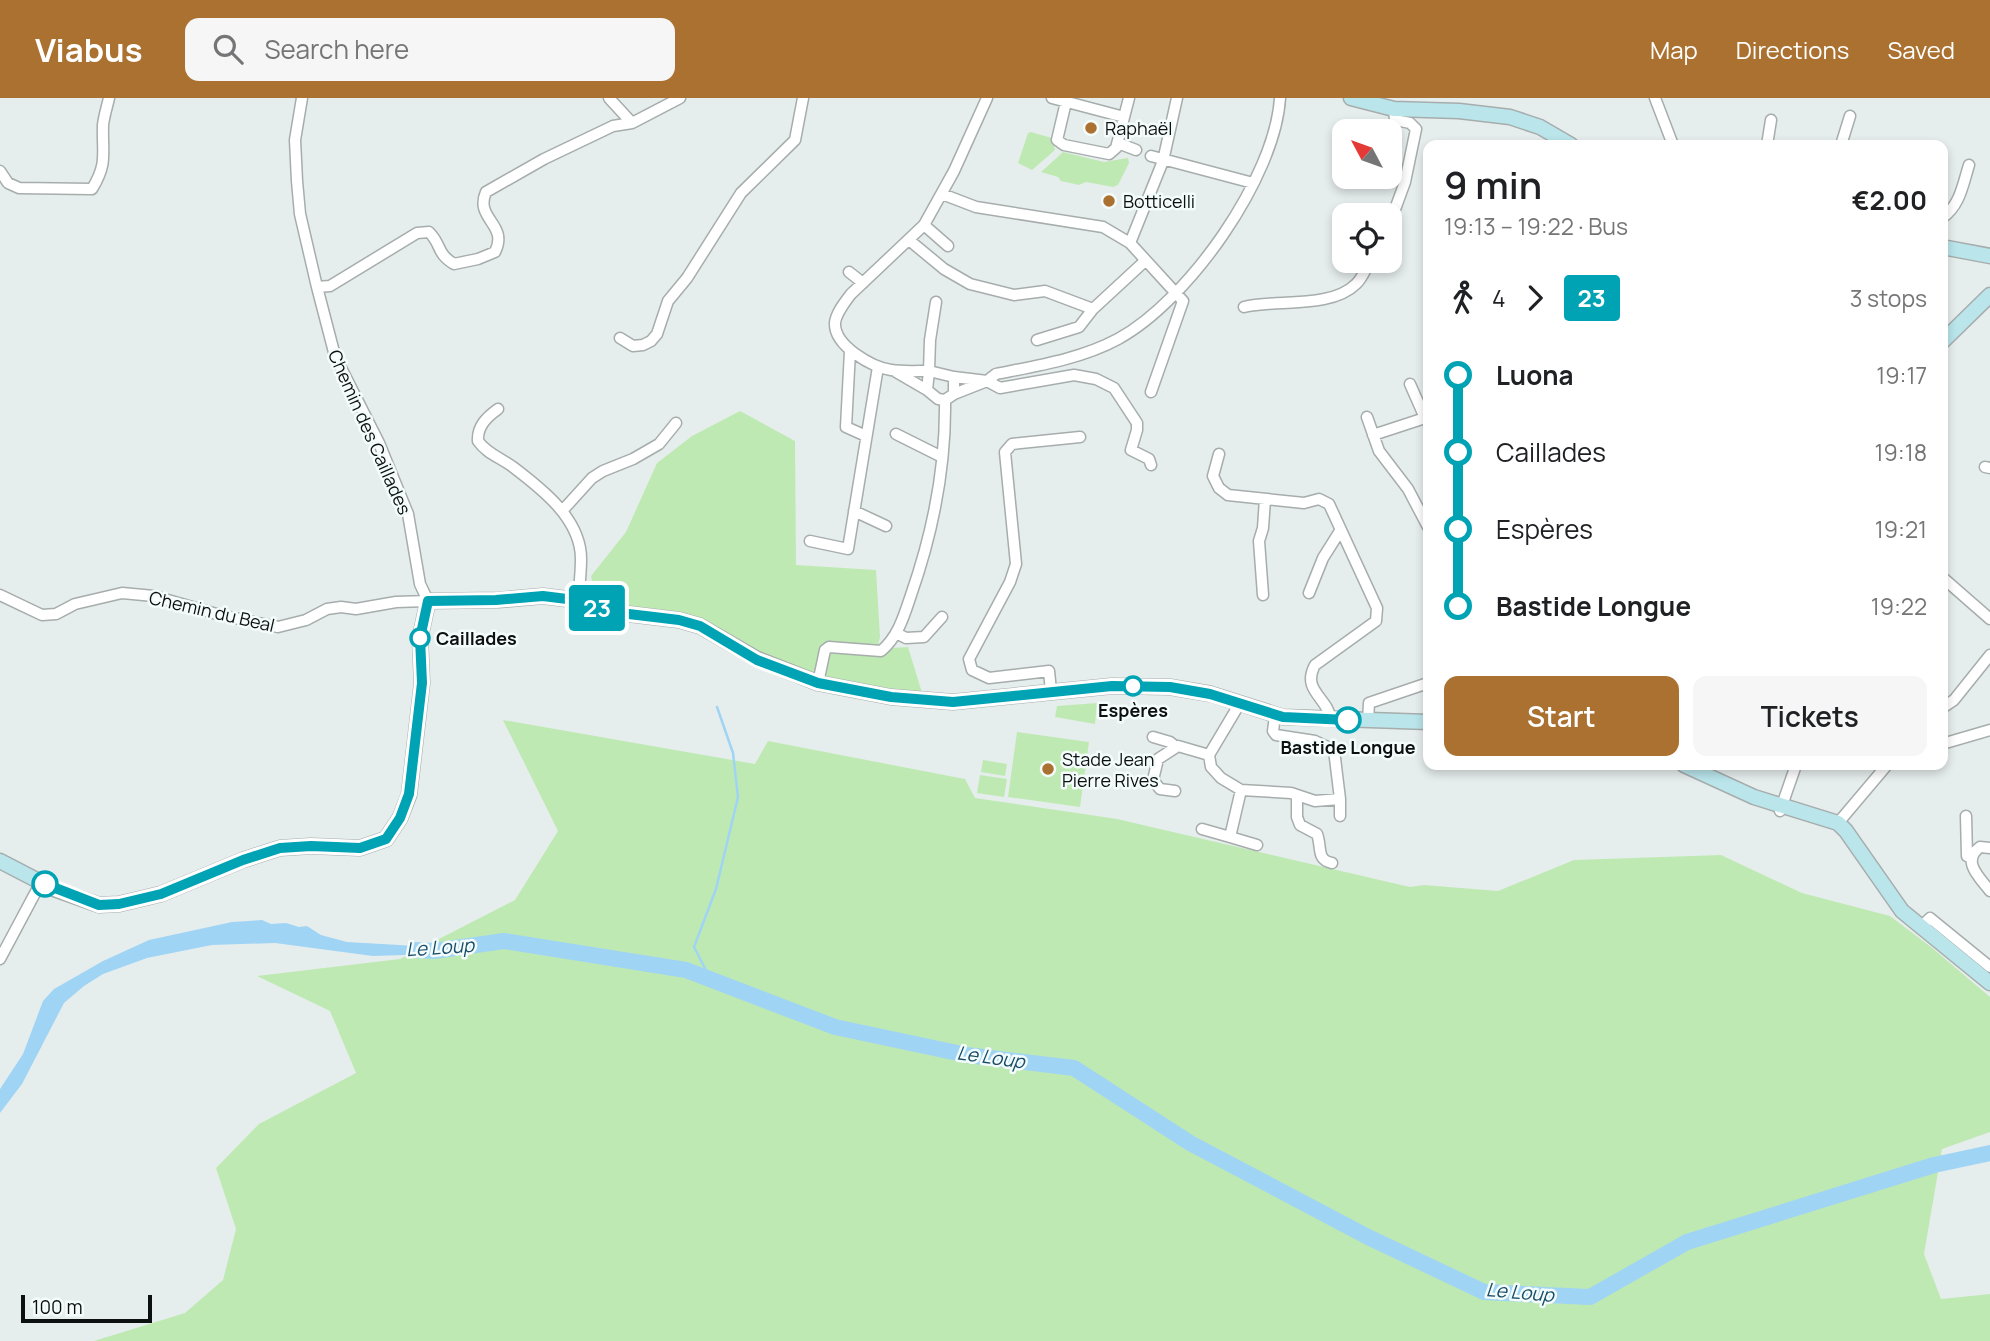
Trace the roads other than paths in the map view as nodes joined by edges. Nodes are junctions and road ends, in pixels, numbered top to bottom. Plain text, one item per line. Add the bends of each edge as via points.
1 (109, 98) edge
2 (302, 98) edge
3 (608, 98) edge
4 (680, 98) edge
5 (803, 98) edge
6 (987, 98) edge
7 (1052, 98) edge
8 (1129, 98) edge
9 (1177, 98) edge
10 (1280, 98) edge
11 (1351, 98) edge
12 (1655, 98) edge
13 (1066, 102) junction
14 (1394, 109) junction
15 (1850, 116) dead end
16 (1124, 117) junction
17 (1771, 120) dead end
18 (632, 123) junction
19 (1562, 140) edge
20 (1671, 140) edge
21 (1768, 140) edge
22 (1843, 140) edge
23 (1118, 144) junction
24 (1136, 150) dead end
25 (1151, 156) dead end
26 (1163, 161) junction
27 (1969, 165) dead end
28 (0, 171) edge
29 (1253, 183) junction
30 (942, 194) junction
31 (1397, 203) edge
32 (1948, 214) edge
33 (924, 226) junction
34 (909, 240) junction
35 (1130, 243) junction
36 (948, 246) dead end
37 (1948, 248) edge
38 (1990, 256) edge
39 (1145, 261) junction
40 (849, 272) dead end
41 (1363, 273) edge
42 (863, 283) junction
43 (317, 287) junction
44 (1175, 292) junction
45 (1990, 295) edge
46 (936, 302) dead end
47 (1244, 307) dead end
48 (1093, 309) junction
49 (1948, 336) edge
50 (620, 338) dead end
51 (1037, 340) dead end
52 (850, 351) junction
53 (878, 367) junction
54 (893, 371) junction
55 (929, 371) junction
56 (954, 377) junction
57 (987, 381) junction
58 (1410, 384) dead end
59 (927, 390) junction
60 (1152, 392) dead end
61 (949, 397) junction
62 (498, 410) dead end
63 (1423, 413) edge
64 (1367, 417) dead end
65 (1423, 419) edge
66 (676, 423) dead end
67 (896, 434) dead end
68 (1373, 435) junction
69 (866, 436) junction
70 (1080, 437) dead end
71 (1219, 454) dead end
72 (942, 457) junction
73 (1151, 465) dead end
74 (1265, 499) junction
75 (562, 511) junction
76 (854, 511) junction
77 (1423, 518) edge
78 (887, 526) dead end
79 (1340, 531) junction
80 (810, 541) dead end
81 (1948, 582) edge
82 (1309, 593) dead end
83 (0, 595) edge
84 (1263, 595) dead end
85 (578, 603) junction
86 (426, 608) junction
87 (942, 617) dead end
88 (1990, 619) edge
89 (896, 633) junction
90 (1990, 655) edge
91 (818, 683) junction
92 (1423, 685) edge
93 (1051, 691) junction
94 (1240, 703) junction
95 (1948, 704) edge
96 (1275, 716) junction
97 (1331, 720) junction
98 (1367, 721) junction
99 (1423, 722) edge
100 (1990, 730) edge
101 (1153, 737) dead end
102 (1948, 742) edge
103 (1176, 747) junction
104 (1209, 755) junction
105 (1708, 770) edge
106 (1794, 770) edge
107 (1883, 770) edge
108 (1241, 790) junction
109 (1175, 791) dead end
110 (1297, 795) junction
111 (1340, 799) junction
112 (1782, 809) junction
113 (1340, 816) dead end
114 (1966, 816) dead end
115 (1839, 823) junction
116 (1202, 829) dead end
117 (1230, 837) junction
118 (1257, 845) dead end
119 (1990, 848) edge
120 (1971, 858) junction
121 (0, 861) edge
122 (1332, 863) dead end
123 (41, 882) junction
124 (1990, 891) edge
125 (1922, 926) junction
126 (0, 959) edge
127 (1990, 967) edge
128 (1990, 983) edge

1 - 28 street via 102,172 92,189 19,188 8,183
2 - 43 street, Chemin des Caillades via 295,140 300,214
3 - 18 street
4 - 18 street
5 - 50 street via 795,140 741,193 668,301 657,334 651,341 633,346
6 - 30 street
7 - 13 street
8 - 16 street
9 - 26 street
10 - 29 street via 1274,131
11 - 14 street
12 - 20 street
13 - 16 street
13 - 23 street via 1059,142 1105,155
14 - 19 street via 1510,117
14 - 31 street via 1395,120 1416,128
15 - 22 street
16 - 23 street
17 - 21 street
18 - 43 street via 613,126 486,192 482,201 484,214 496,225 499,244 495,252 454,264 443,257 429,232 417,233 330,286
23 - 24 street
25 - 26 street
26 - 29 street
26 - 35 street
27 - 32 street
29 - 44 street via 1235,219
30 - 33 street
30 - 35 street via 976,207 1103,227
33 - 34 street
33 - 36 street
34 - 42 street
34 - 48 street via 970,284 1014,296 1045,291
35 - 39 street
37 - 38 street
39 - 44 street
39 - 48 street
40 - 42 street
41 - 47 street via 1356,284 1321,300
42 - 52 street via 841,307 835,324
43 - 86 street, Chemin des Caillades via 335,356 364,410 408,514
44 - 57 street via 1119,339 1089,352 996,374
44 - 60 street via 1182,306
45 - 49 street
46 - 55 street
48 - 51 street via 1079,327
52 - 53 street
52 - 69 street via 846,427
53 - 54 street
53 - 69 street
54 - 55 street
54 - 59 street
55 - 56 street
55 - 59 street
56 - 57 street
56 - 61 street
57 - 61 street
57 - 73 street via 1000,388 1074,375 1097,379 1114,388 1137,423 1131,450 1149,459
58 - 63 street
59 - 61 street via 938,399
61 - 72 street
62 - 75 street via 480,427 481,446 533,482
64 - 68 street
65 - 68 street
66 - 75 street via 659,444 592,478
67 - 72 street
68 - 77 street
69 - 76 street
70 - 93 street via 1012,444 1005,452 1016,564 970,659 972,670 989,678 1049,671
71 - 74 street via 1213,476 1219,488 1228,495
72 - 89 street via 927,551
74 - 79 street via 1304,503 1319,499 1329,504
74 - 84 street via 1259,541
75 - 85 street via 573,527 581,556
76 - 78 street
76 - 80 street via 848,549
79 - 82 street
79 - 97 street via 1377,608 1376,621 1315,665 1310,675
81 - 88 street
83 - 86 street, Chemin du Beal via 42,615 122,593 154,596 278,627 341,607 396,602
85 - 86 street via 543,596
85 - 91 street via 700,626 757,660
86 - 123 street via 409,794 386,839 360,848 280,848 161,894 119,904 99,905
87 - 89 street via 923,637
89 - 91 street via 881,651 825,650
90 - 95 street
91 - 93 street via 891,697 953,702
92 - 98 street via 1369,703
93 - 94 street via 1170,687
94 - 96 street
94 - 104 street
96 - 97 street
96 - 111 street via 1276,735 1315,741 1334,750
97 - 98 street
98 - 99 street
100 - 102 street
101 - 103 street
103 - 104 street
103 - 109 street via 1157,759 1153,780 1160,789
104 - 108 street via 1211,766
105 - 112 street
106 - 112 street
107 - 115 street
108 - 110 street
108 - 117 street
110 - 111 street via 1315,801
110 - 122 street via 1300,825 1317,834 1321,858
111 - 113 street
112 - 115 street
114 - 120 street via 1966,846
115 - 125 street via 1902,911
116 - 117 street
117 - 118 street
119 - 120 street via 1980,847
120 - 124 street via 1971,866
121 - 123 street
123 - 126 street
125 - 127 street via 1930,918
125 - 128 street

